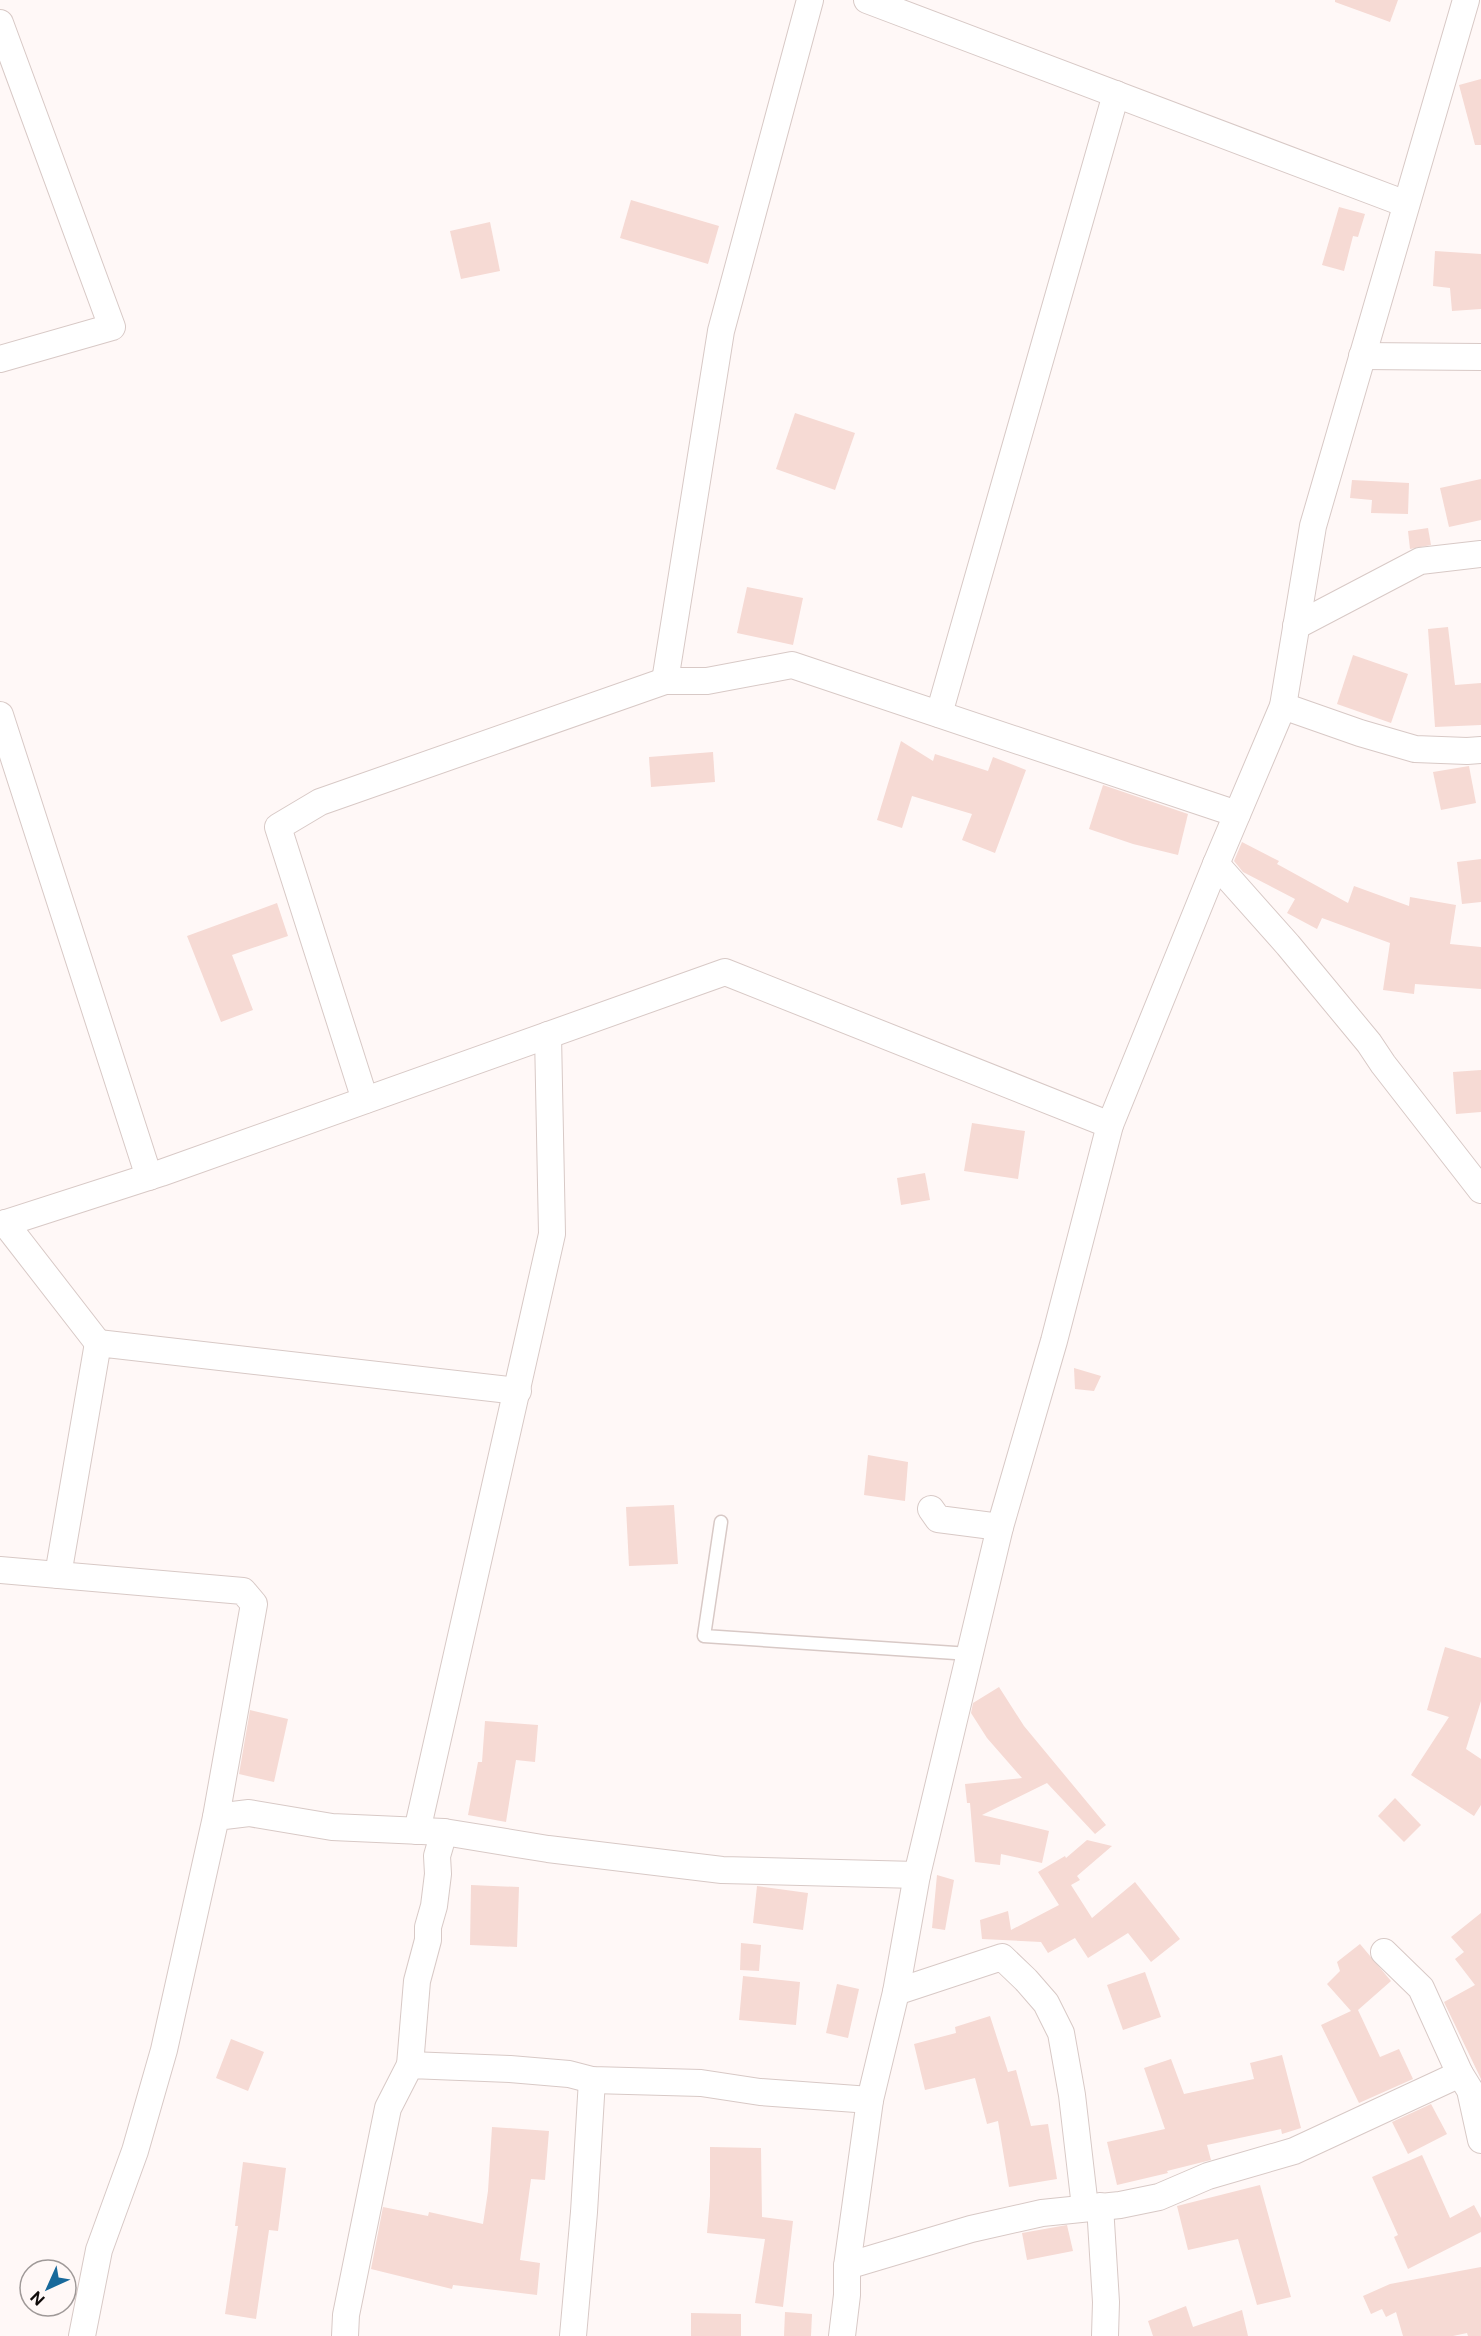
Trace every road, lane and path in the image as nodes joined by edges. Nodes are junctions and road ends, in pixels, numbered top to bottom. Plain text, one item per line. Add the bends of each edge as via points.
1 (810, 0) edge
2 (867, 0) edge
3 (1466, 0) edge
4 (0, 12) edge
5 (1116, 94) junction
6 (1406, 204) junction
7 (1362, 356) junction
8 (1481, 357) edge
9 (0, 359) edge
10 (1481, 554) edge
11 (1296, 626) junction
12 (665, 681) junction
13 (1283, 706) junction
14 (939, 714) junction
15 (0, 715) edge
16 (1481, 750) edge
17 (1237, 814) junction
18 (1215, 864) junction
19 (548, 1035) junction
20 (365, 1100) junction
21 (1110, 1125) junction
22 (149, 1177) junction
23 (1481, 1190) edge
24 (3, 1224) edge
25 (98, 1343) junction
26 (518, 1391) junction
27 (931, 1509) dead end
28 (721, 1522) dead end
29 (1000, 1527) junction
30 (0, 1570) edge
31 (58, 1575) junction
32 (970, 1654) junction
33 (216, 1817) junction
34 (417, 1831) junction
35 (444, 1832) junction
36 (917, 1875) junction
37 (1383, 1952) dead end
38 (896, 1992) junction
39 (410, 2066) junction
40 (592, 2080) junction
41 (1470, 2082) edge
42 (870, 2100) junction
43 (1481, 2140) edge
44 (1092, 2207) junction
45 (847, 2266) junction
46 (82, 2336) edge
47 (345, 2336) edge
48 (573, 2336) edge
49 (842, 2336) edge
50 (1106, 2336) edge

1 - 12 street via 721,331
2 - 5 street
3 - 6 street
4 - 9 street via 112,327
5 - 6 street
5 - 14 street
6 - 7 street
7 - 8 street
7 - 11 street via 1313,526
10 - 11 street via 1419,561
11 - 13 street
12 - 14 street via 707,681 792,665
12 - 20 street via 320,802 278,827
13 - 16 street via 1415,749
13 - 17 street
14 - 17 street
15 - 22 street
17 - 18 street
18 - 21 street
18 - 23 street via 1369,1043
19 - 20 street
19 - 21 street via 725,972
19 - 26 street via 552,1233
20 - 22 street
21 - 29 street
22 - 24 street
24 - 25 street
25 - 26 street
25 - 31 street
26 - 34 street
27 - 29 street via 938,1519
28 - 32 lane via 704,1636
29 - 32 street
30 - 31 street
31 - 33 street via 243,1591 254,1604
32 - 36 street
33 - 34 street via 249,1814 332,1827
33 - 46 street via 164,2050 135,2151 99,2250
34 - 35 street
35 - 36 street via 722,1870
35 - 39 street via 437,1856 428,1940 417,1981
36 - 38 street
37 - 41 street via 1421,1988
38 - 42 street
38 - 44 street via 1002,1957 1026,1980 1046,2003 1061,2033
39 - 40 street via 510,2069
39 - 47 street via 388,2108
40 - 42 street via 701,2083 760,2092
40 - 48 street
41 - 43 street
41 - 44 street via 1294,2151 1208,2176 1159,2197
42 - 45 street
44 - 45 street via 1042,2213 971,2229
44 - 50 street via 1106,2302
45 - 49 street

